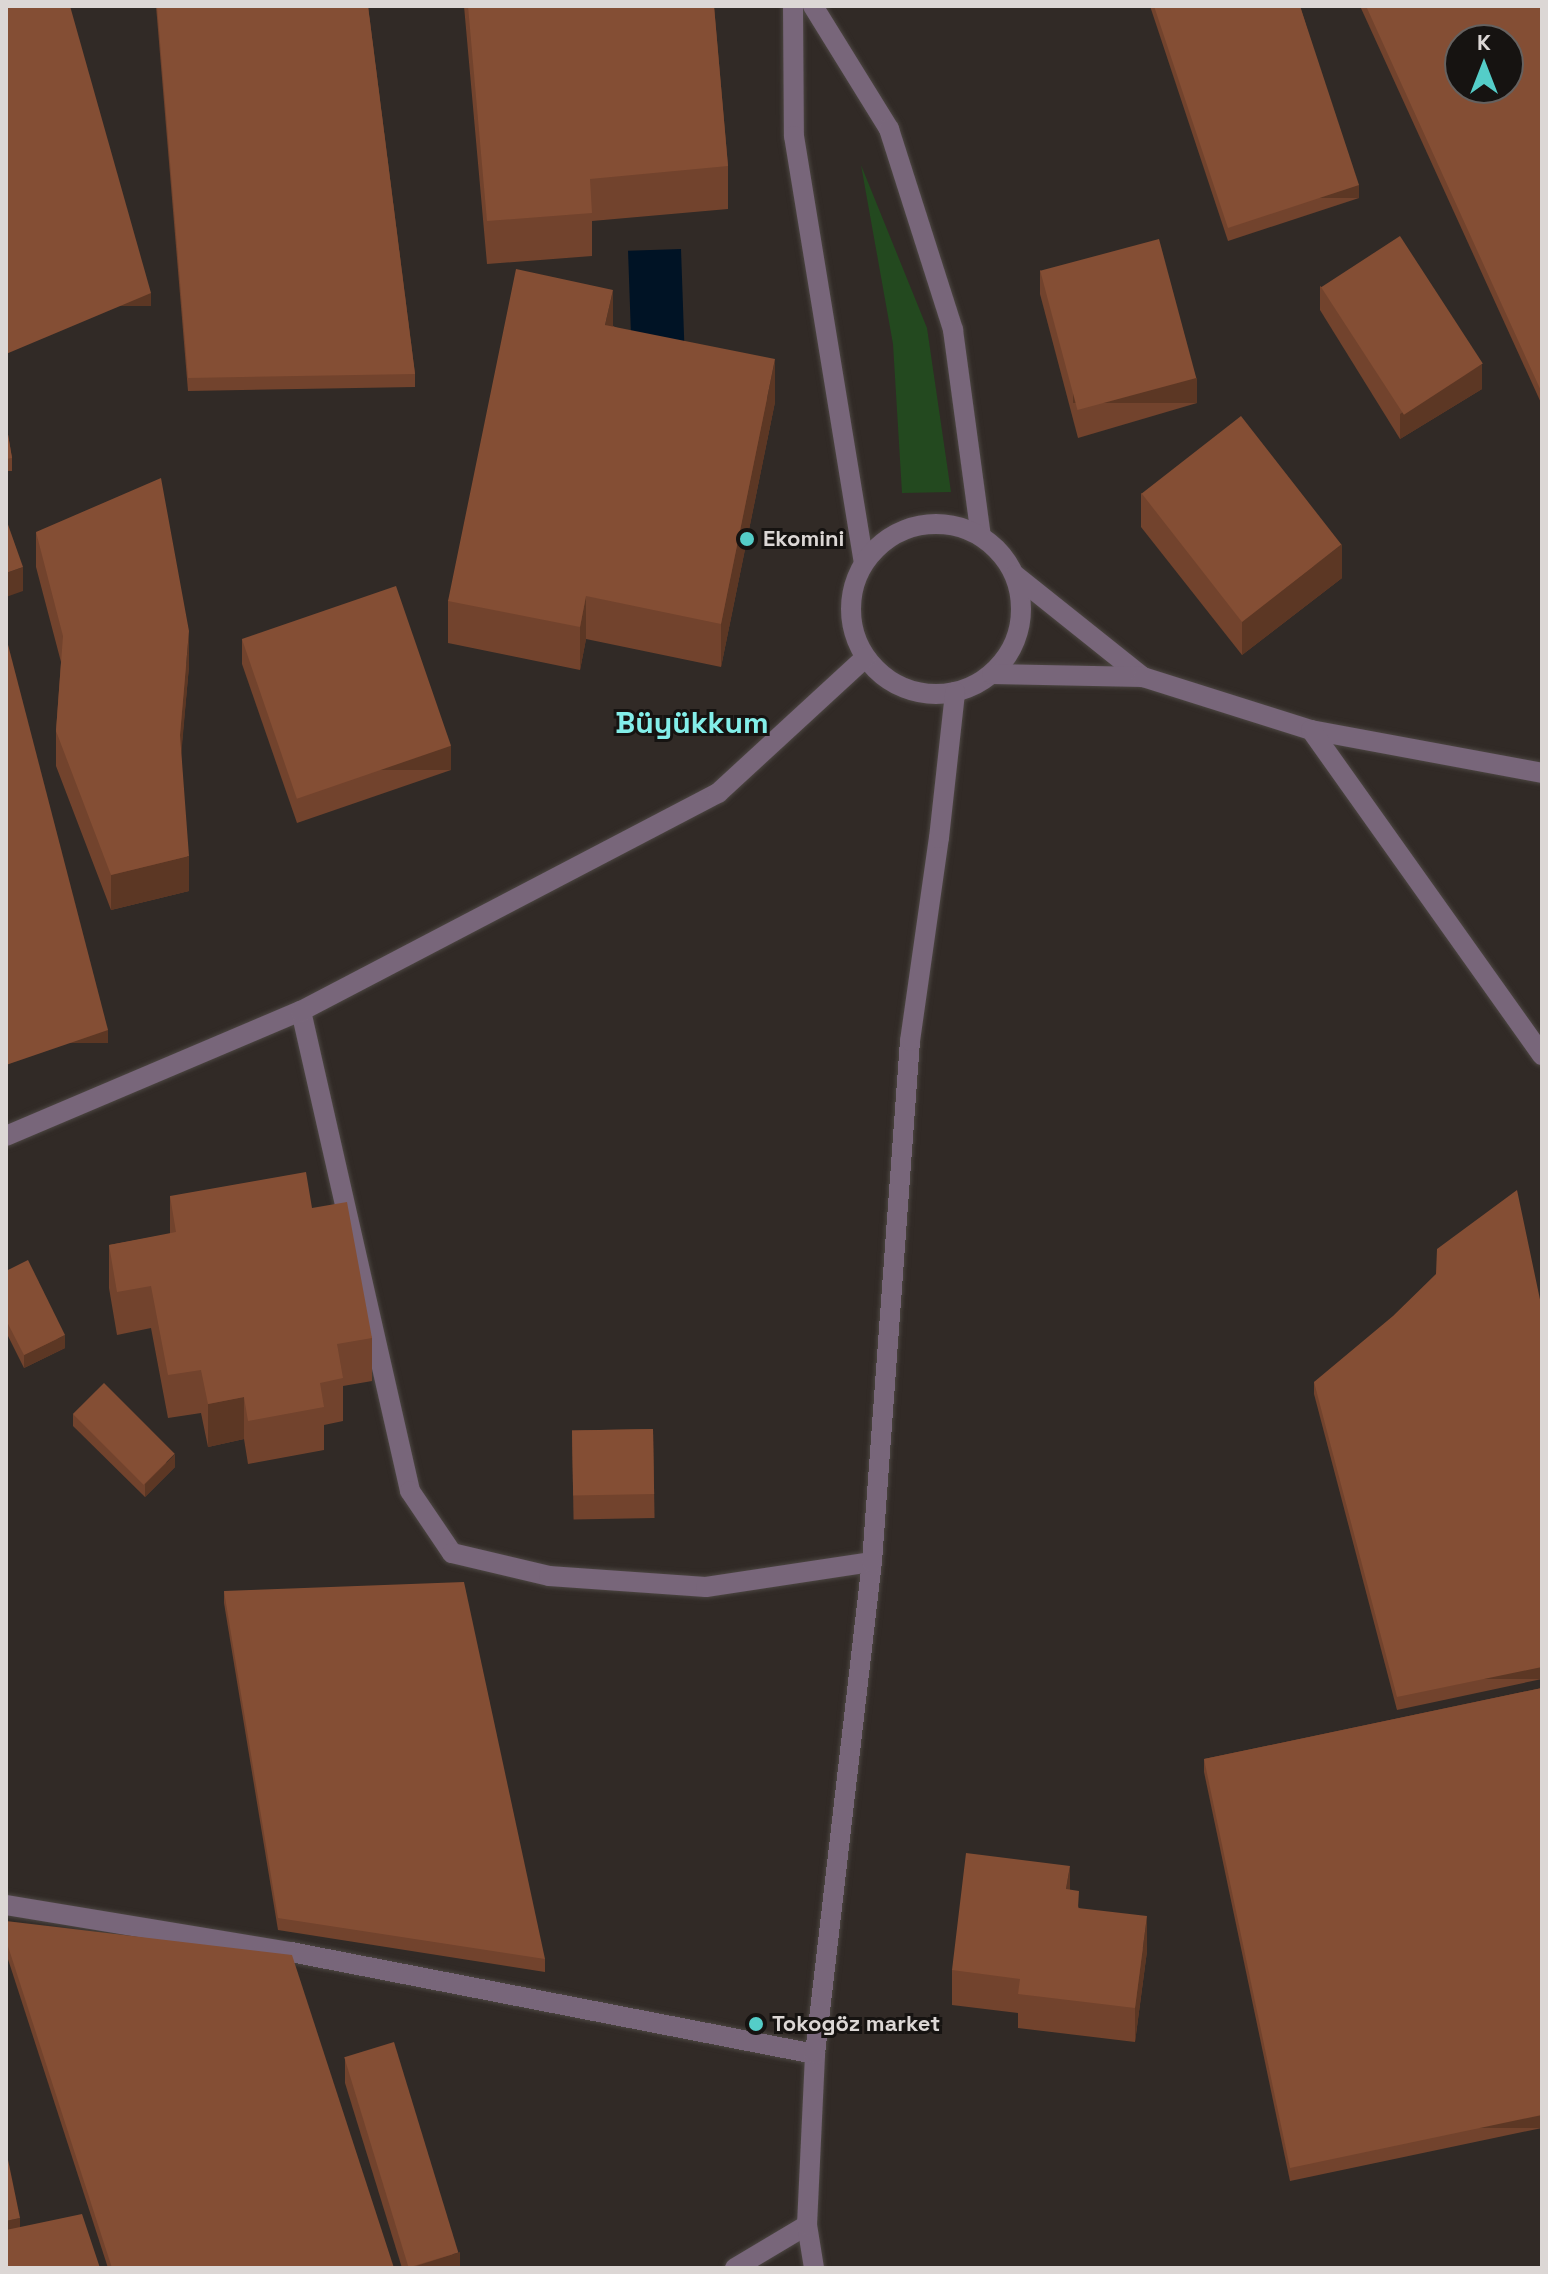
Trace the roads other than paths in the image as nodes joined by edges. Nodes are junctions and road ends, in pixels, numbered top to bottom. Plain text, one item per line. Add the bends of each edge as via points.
1 (793, 6) edge
2 (813, 6) edge
3 (981, 536) junction
4 (864, 562) junction
5 (1015, 575) junction
6 (865, 658) junction
7 (992, 674) junction
8 (1143, 677) junction
9 (955, 692) junction
10 (1311, 730) junction
11 (1542, 773) edge
12 (301, 1011) junction
13 (1542, 1055) edge
14 (6, 1136) edge
15 (872, 1562) junction
16 (6, 1905) edge
17 (815, 2054) junction
18 (807, 2225) junction
19 (735, 2268) edge
20 (814, 2268) edge

1 - 4 street via 794,136
2 - 3 street via 889,129 921,229 953,330
3 - 4 street via 930,523 881,542
3 - 5 street
4 - 6 street via 852,586 850,610 853,636
5 - 7 street via 1021,625
5 - 8 street
6 - 9 street via 905,689 930,695
6 - 12 street via 718,793
7 - 8 street
7 - 9 street
8 - 10 street
9 - 15 street via 910,1041
10 - 11 street
10 - 13 street
12 - 14 street
12 - 15 street via 410,1491 452,1553 549,1576 706,1587
15 - 17 street
16 - 17 street via 291,1952
17 - 18 street
18 - 19 street
18 - 20 street

